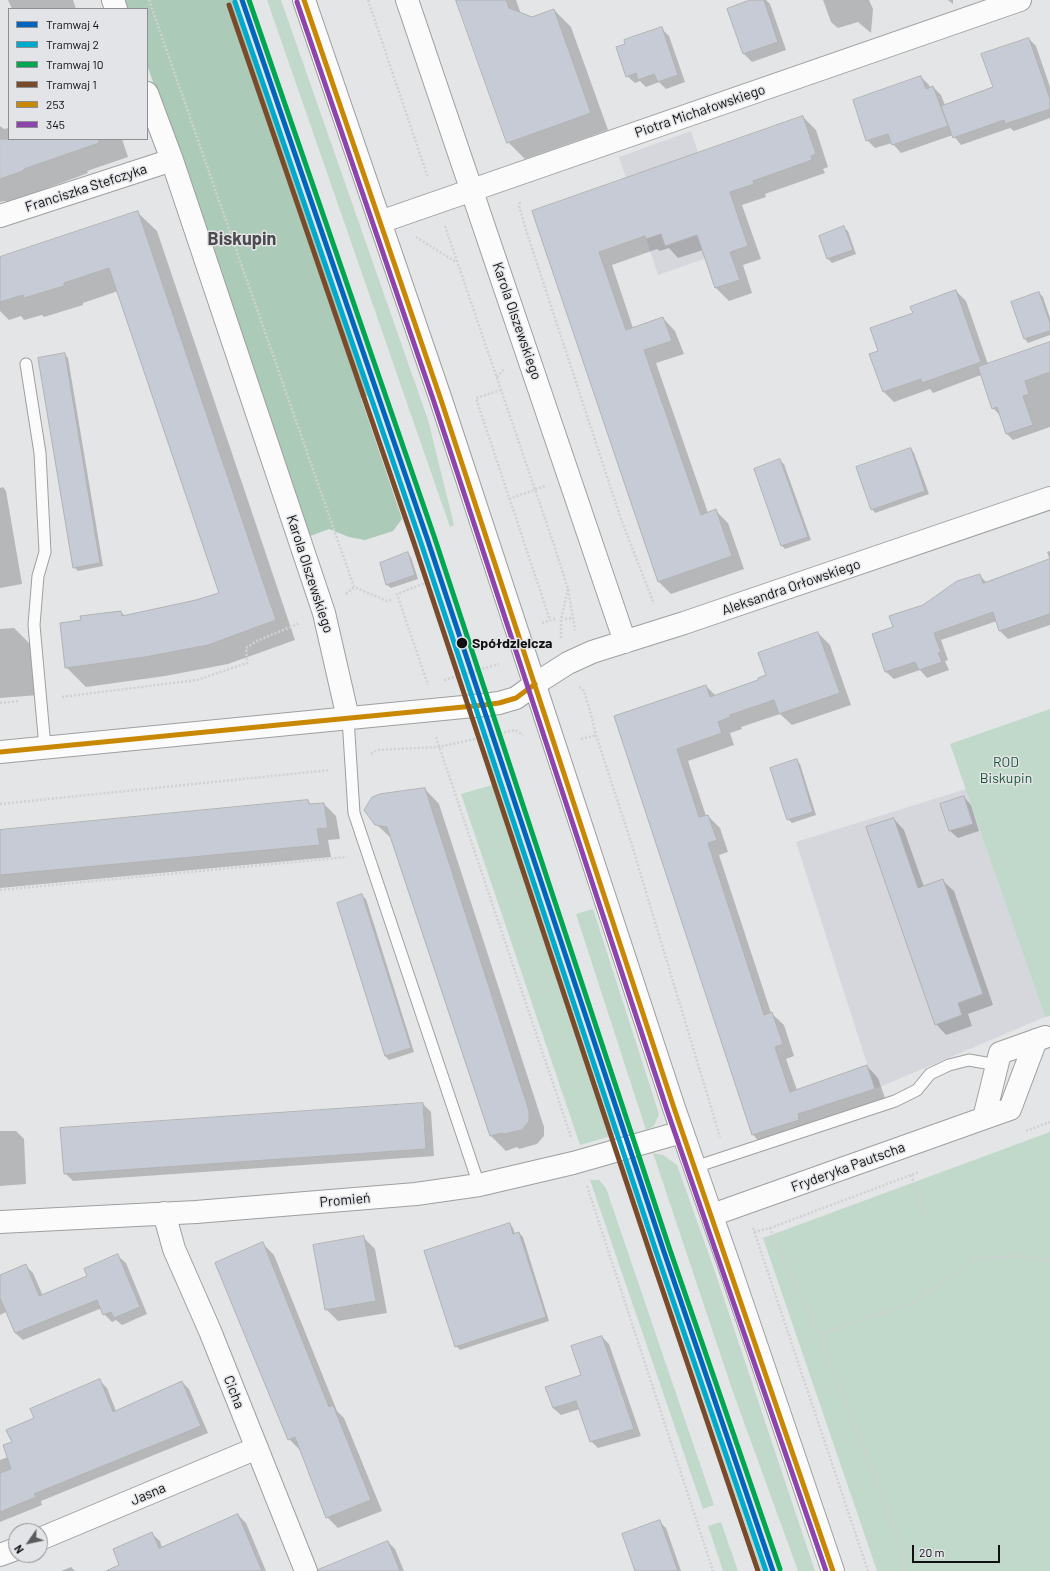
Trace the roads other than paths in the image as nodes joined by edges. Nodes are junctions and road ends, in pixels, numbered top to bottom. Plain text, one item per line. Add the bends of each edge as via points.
1 (304, 0) edge
2 (407, 0) edge
3 (1020, 0) edge
4 (148, 96) edge
5 (172, 160) junction
6 (472, 190) junction
7 (0, 216) edge
8 (380, 222) junction
9 (26, 364) dead end
10 (1050, 498) edge
11 (625, 642) junction
12 (535, 684) junction
13 (348, 718) junction
14 (45, 748) junction
15 (0, 752) edge
16 (1043, 1038) edge
17 (997, 1065) junction
18 (984, 1118) junction
19 (682, 1132) junction
20 (695, 1167) junction
21 (479, 1185) junction
22 (164, 1213) junction
23 (712, 1215) junction
24 (0, 1222) edge
25 (256, 1448) junction
26 (48, 1536) edge
27 (306, 1571) edge
28 (833, 1571) edge

1 - 8 street
2 - 6 street, Karola Olszewskiego
3 - 6 street, Piotra Michałowskiego
4 - 5 street, Karola Olszewskiego
5 - 7 street, Franciszka Stefczyka
5 - 13 street, Karola Olszewskiego via 324,613
6 - 8 street, Piotra Michałowskiego
6 - 11 street, Karola Olszewskiego
8 - 12 street via 442,400
9 - 14 lane via 40,453 45,552 38,576 34,625
10 - 11 street, Aleksandra Orłowskiego
11 - 12 street, Aleksandra Orłowskiego via 583,657
12 - 13 street via 516,698 499,703
12 - 19 street
13 - 14 street
13 - 21 lane via 354,813
14 - 15 street
16 - 17 street, Fryderyka Pautscha via 1000,1054
16 - 18 street, Fryderyka Pautscha via 1010,1109
17 - 18 street, Fryderyka Pautscha
17 - 20 lane via 970,1060 949,1065 930,1074 916,1090 895,1101
18 - 23 street, Fryderyka Pautscha
19 - 20 street
19 - 21 street, Promień via 572,1163
20 - 23 street
21 - 22 street, Promień via 416,1194
22 - 24 street, Promień
22 - 25 street, Cicha via 174,1249 210,1331
23 - 28 street
25 - 26 street, Jasna
25 - 27 street, Cicha

